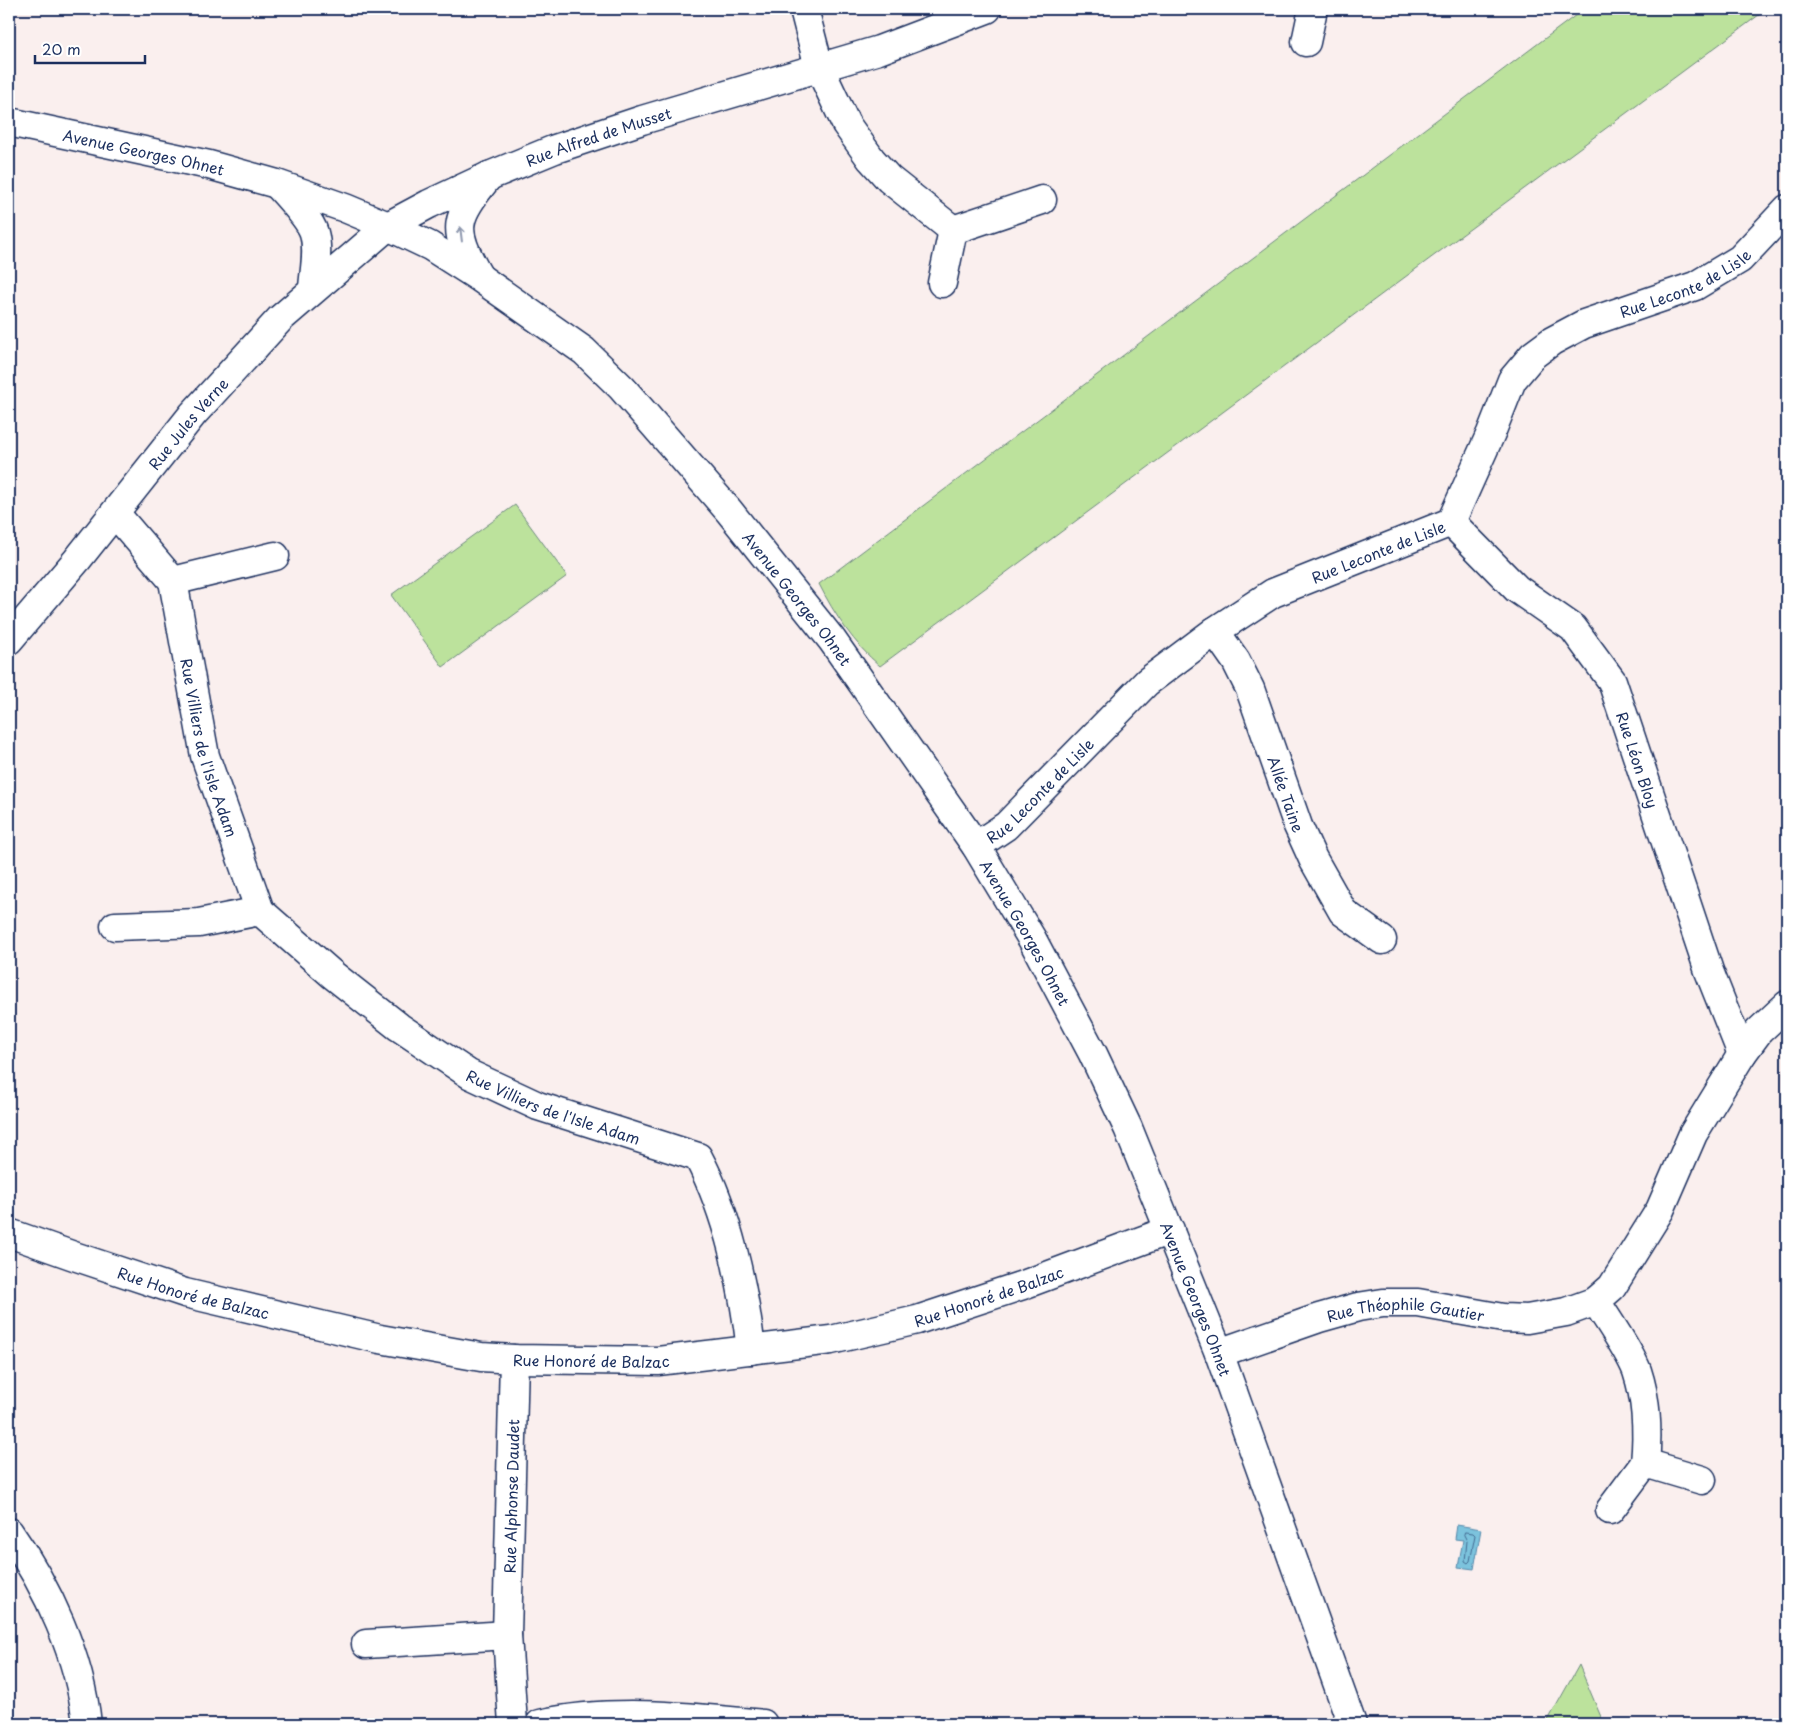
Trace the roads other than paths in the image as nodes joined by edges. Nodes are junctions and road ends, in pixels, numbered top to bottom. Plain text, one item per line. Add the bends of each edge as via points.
1 (804, 9) edge
2 (987, 9) edge
3 (1313, 9) edge
4 (1306, 42) dead end
5 (818, 67) junction
6 (9, 122) edge
7 (489, 176) junction
8 (277, 184) junction
9 (1042, 200) dead end
10 (1787, 209) edge
11 (388, 226) junction
12 (952, 230) junction
13 (480, 278) junction
14 (942, 283) dead end
15 (313, 289) junction
16 (115, 513) junction
17 (1451, 522) junction
18 (275, 556) dead end
19 (173, 581) junction
20 (1215, 631) junction
21 (9, 640) edge
22 (976, 846) junction
23 (260, 911) junction
24 (115, 926) dead end
25 (1382, 940) dead end
26 (1787, 1005) edge
27 (1742, 1054) junction
28 (1170, 1230) junction
29 (9, 1233) edge
30 (1596, 1301) junction
31 (751, 1350) junction
32 (1219, 1353) junction
33 (514, 1359) junction
34 (1645, 1463) junction
35 (1702, 1480) dead end
36 (1610, 1510) dead end
37 (9, 1532) edge
38 (507, 1635) junction
39 (366, 1644) dead end
40 (87, 1724) edge
41 (513, 1724) edge
42 (540, 1724) edge
43 (763, 1724) edge
44 (1352, 1724) edge

1 - 5 street
2 - 5 street, Rue Alfred de Musset via 878,50
3 - 4 street
5 - 7 street, Rue Alfred de Musset via 555,149
5 - 12 street via 846,124 871,159 889,179
6 - 8 street, Avenue Georges Ohnet via 208,165
7 - 11 street, Rue Alfred de Musset
13 -> 7 street, Avenue Georges Ohnet via 461,240 460,222 474,194
8 - 11 street, Avenue Georges Ohnet
8 - 15 street via 314,232
9 - 12 street
10 - 17 street, Rue Leconte de Lisle via 1740,259 1695,286 1584,324 1533,355 1512,380
11 - 13 street, Avenue Georges Ohnet via 430,246
11 - 15 street, Rue Jules Verne
12 - 14 street
13 - 22 street, Avenue Georges Ohnet via 584,352 660,430 832,640
15 - 16 street, Rue Jules Verne via 280,319 193,414
16 - 19 street
16 - 21 street, Rue Jules Verne
17 - 20 street, Rue Leconte de Lisle via 1273,593
17 - 27 street, Rue Léon Bloy via 1516,589 1572,628 1612,681 1709,971
18 - 19 street
19 - 23 street, Rue Villiers de l'Isle Adam via 205,756
20 - 22 street, Rue Leconte de Lisle via 1147,682 1006,826
20 - 25 street, Allée Taine via 1250,688 1298,826 1313,859 1343,912
22 - 28 street, Avenue Georges Ohnet via 1032,939 1093,1054
23 - 24 street via 199,923
23 - 31 street, Rue Villiers de l'Isle Adam via 332,975 399,1027 469,1074 538,1106 698,1157 709,1177 733,1250 747,1309
26 - 27 street, Rue Théophile Gautier via 1759,1031
27 - 30 street, Rue Théophile Gautier via 1693,1134 1660,1210 1612,1287
28 - 31 street, Rue Honoré de Balzac via 1023,1285 917,1320 831,1340
28 - 32 street, Avenue Georges Ohnet
29 - 33 street, Rue Honoré de Balzac via 185,1292 380,1339
30 - 32 street, Rue Théophile Gautier via 1566,1312 1527,1319 1503,1318 1418,1302 1383,1303 1319,1318
30 - 34 street via 1636,1370 1648,1431
31 - 33 street, Rue Honoré de Balzac via 658,1361
32 - 44 street, Avenue Georges Ohnet
33 - 38 street, Rue Alphonse Daudet
34 - 35 street
34 - 36 street
37 - 40 street via 35,1573 65,1635
38 - 39 street
38 - 41 street, Rue Alphonse Daudet
42 - 43 street via 568,1718 642,1716

